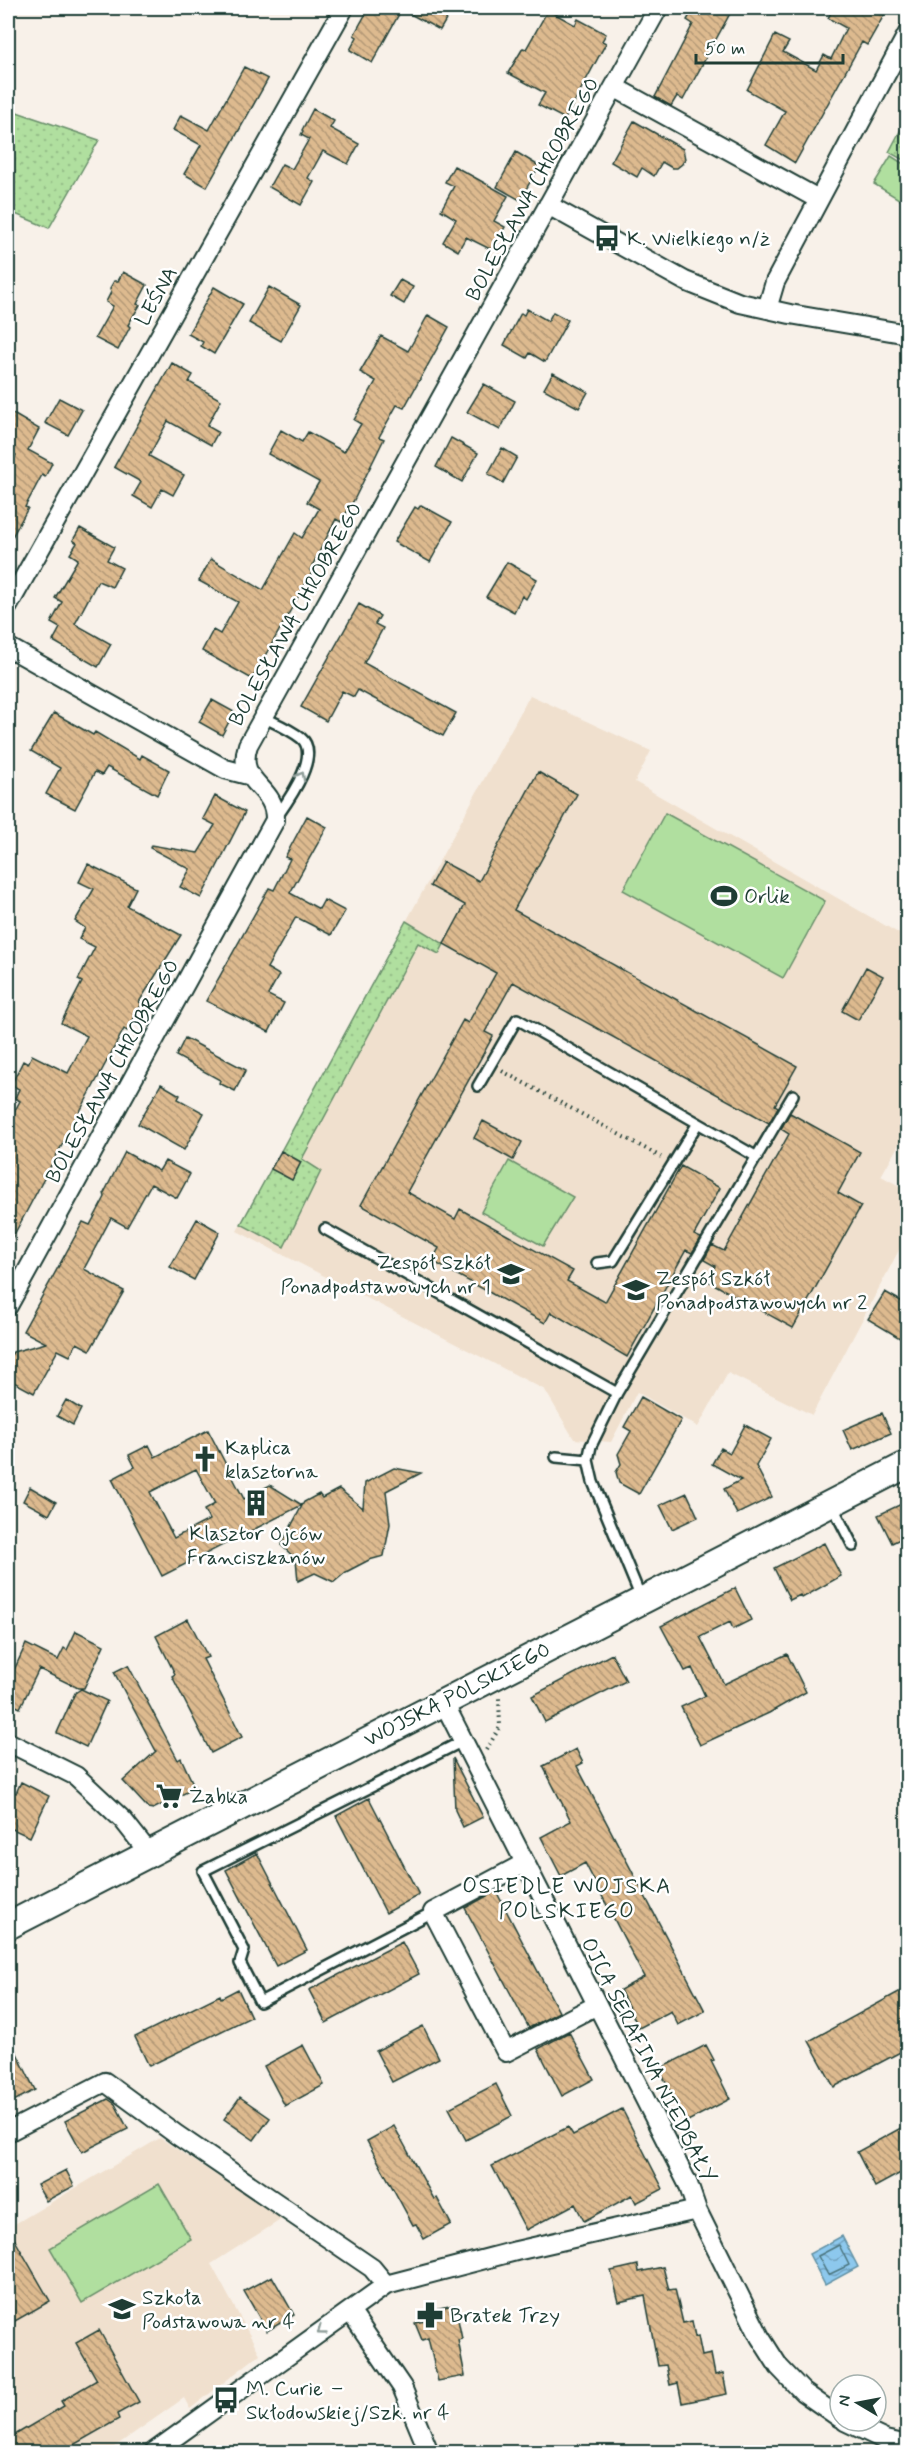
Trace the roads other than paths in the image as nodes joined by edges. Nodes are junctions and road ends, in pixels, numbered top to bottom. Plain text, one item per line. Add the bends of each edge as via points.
1 (342, 8) edge
2 (658, 8) edge
3 (908, 33) edge
4 (614, 87) junction
5 (818, 199) junction
6 (548, 206) junction
7 (767, 309) junction
8 (908, 334) edge
9 (8, 605) edge
10 (8, 647) edge
11 (263, 717) junction
12 (248, 775) junction
13 (275, 820) junction
14 (478, 1086) dead end
15 (793, 1095) dead end
16 (698, 1123) junction
17 (757, 1157) junction
18 (324, 1229) dead end
19 (597, 1263) dead end
20 (8, 1306) edge
21 (617, 1393) junction
22 (556, 1456) dead end
23 (588, 1460) junction
24 (908, 1464) edge
25 (831, 1503) junction
26 (853, 1546) dead end
27 (641, 1600) junction
28 (443, 1701) junction
29 (463, 1741) junction
30 (8, 1742) edge
31 (149, 1853) junction
32 (525, 1863) junction
33 (433, 1912) junction
34 (8, 1926) edge
35 (597, 2005) junction
36 (8, 2132) edge
37 (697, 2210) junction
38 (386, 2285) junction
39 (350, 2311) junction
40 (828, 2410) edge
41 (863, 2433) edge
42 (908, 2445) edge
43 (883, 2446) edge
44 (154, 2452) edge
45 (429, 2452) edge

1 - 9 street, LEŚNA
2 - 4 street, BOLESŁAWA CHROBREGO
3 - 5 street
4 - 5 street
4 - 6 street, BOLESŁAWA CHROBREGO
5 - 7 street via 775,282
6 - 7 street via 686,281 740,303
6 - 11 street, BOLESŁAWA CHROBREGO
7 - 8 street
10 - 12 street via 225,769
11 - 12 street, BOLESŁAWA CHROBREGO via 244,756
13 -> 11 lane via 306,768 308,747 302,739
12 - 13 street via 272,801
13 - 20 street, BOLESŁAWA CHROBREGO
14 - 16 lane via 517,1019
15 - 17 lane
16 - 17 lane
16 - 19 lane via 613,1261
17 - 21 lane
18 - 21 lane
21 - 23 lane
22 - 23 lane
23 - 27 lane via 593,1482
24 - 25 main road, WOJSKA POLSKIEGO
25 - 26 lane
25 - 27 main road, WOJSKA POLSKIEGO
27 - 28 main road, WOJSKA POLSKIEGO
28 - 29 street, OJCA SERAFINA NIEDBAŁY
28 - 31 main road, WOJSKA POLSKIEGO
29 - 32 street, OJCA SERAFINA NIEDBAŁY
29 - 33 lane via 203,1871 244,1950 240,1964 260,2002
30 - 31 street via 76,1776 123,1820
31 - 34 main road, WOJSKA POLSKIEGO
32 - 33 street
32 - 35 street, OJCA SERAFINA NIEDBAŁY
33 - 35 street via 506,2052
35 - 37 street, OJCA SERAFINA NIEDBAŁY via 688,2184
36 - 38 street via 105,2082 372,2268
37 - 38 street
37 - 40 street, OJCA SERAFINA NIEDBAŁY via 779,2367 803,2392
38 - 39 street
39 -> 44 street
39 - 45 street via 402,2387
41 - 43 street
42 - 43 street

